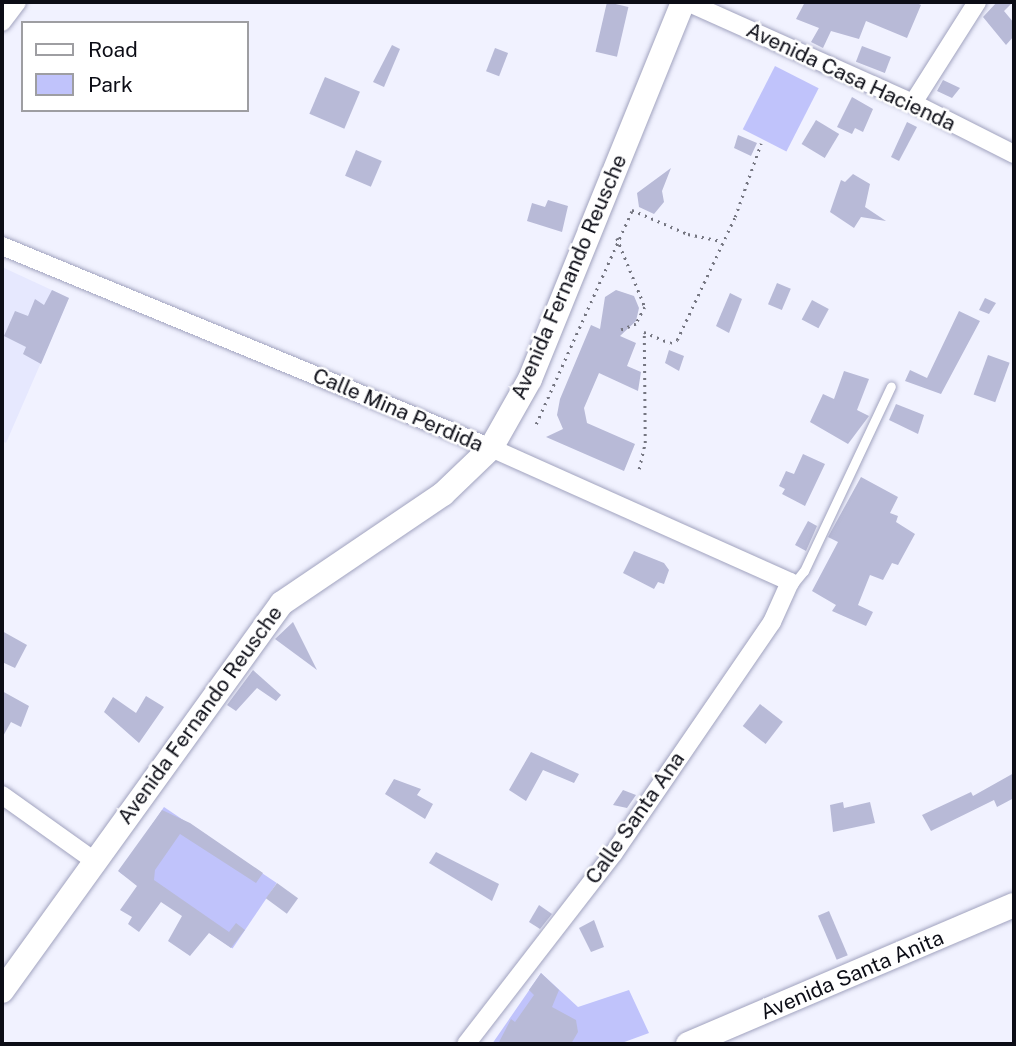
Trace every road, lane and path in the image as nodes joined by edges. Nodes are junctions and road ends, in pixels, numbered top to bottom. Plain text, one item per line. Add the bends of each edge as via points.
1 (17, 2) edge
2 (685, 2) edge
3 (977, 2) edge
4 (2, 22) edge
5 (913, 103) junction
6 (761, 143) dead end
7 (1014, 154) edge
8 (617, 238) junction
9 (722, 242) junction
10 (2, 246) edge
11 (636, 324) junction
12 (621, 330) dead end
13 (644, 332) junction
14 (891, 386) dead end
15 (536, 424) dead end
16 (491, 448) junction
17 (639, 469) dead end
18 (790, 585) junction
19 (2, 795) edge
20 (93, 860) junction
21 (1014, 905) edge
22 (2, 991) edge
23 (466, 1044) edge
24 (688, 1044) edge

1 - 4 street
2 - 5 street, Avenida Casa Hacienda
2 - 16 street, Avenida Fernando Reusche via 530,379
3 - 5 street via 950,37
5 - 7 street, Avenida Casa Hacienda
6 - 9 path
8 - 9 path via 632,210 688,234
8 - 11 path via 645,307
8 - 15 path
9 - 13 path via 677,340 670,343
10 - 16 street, Calle Mina Perdida
11 - 12 path
11 - 13 path
13 - 17 path via 645,443
14 - 18 lane via 804,570
16 - 18 street, Calle Mina Perdida
16 - 20 street, Avenida Fernando Reusche via 443,494 282,603
18 - 23 street, Calle Santa Ana via 772,622 613,854
19 - 20 street
20 - 22 street, Avenida Fernando Reusche
21 - 24 street, Avenida Santa Anita

